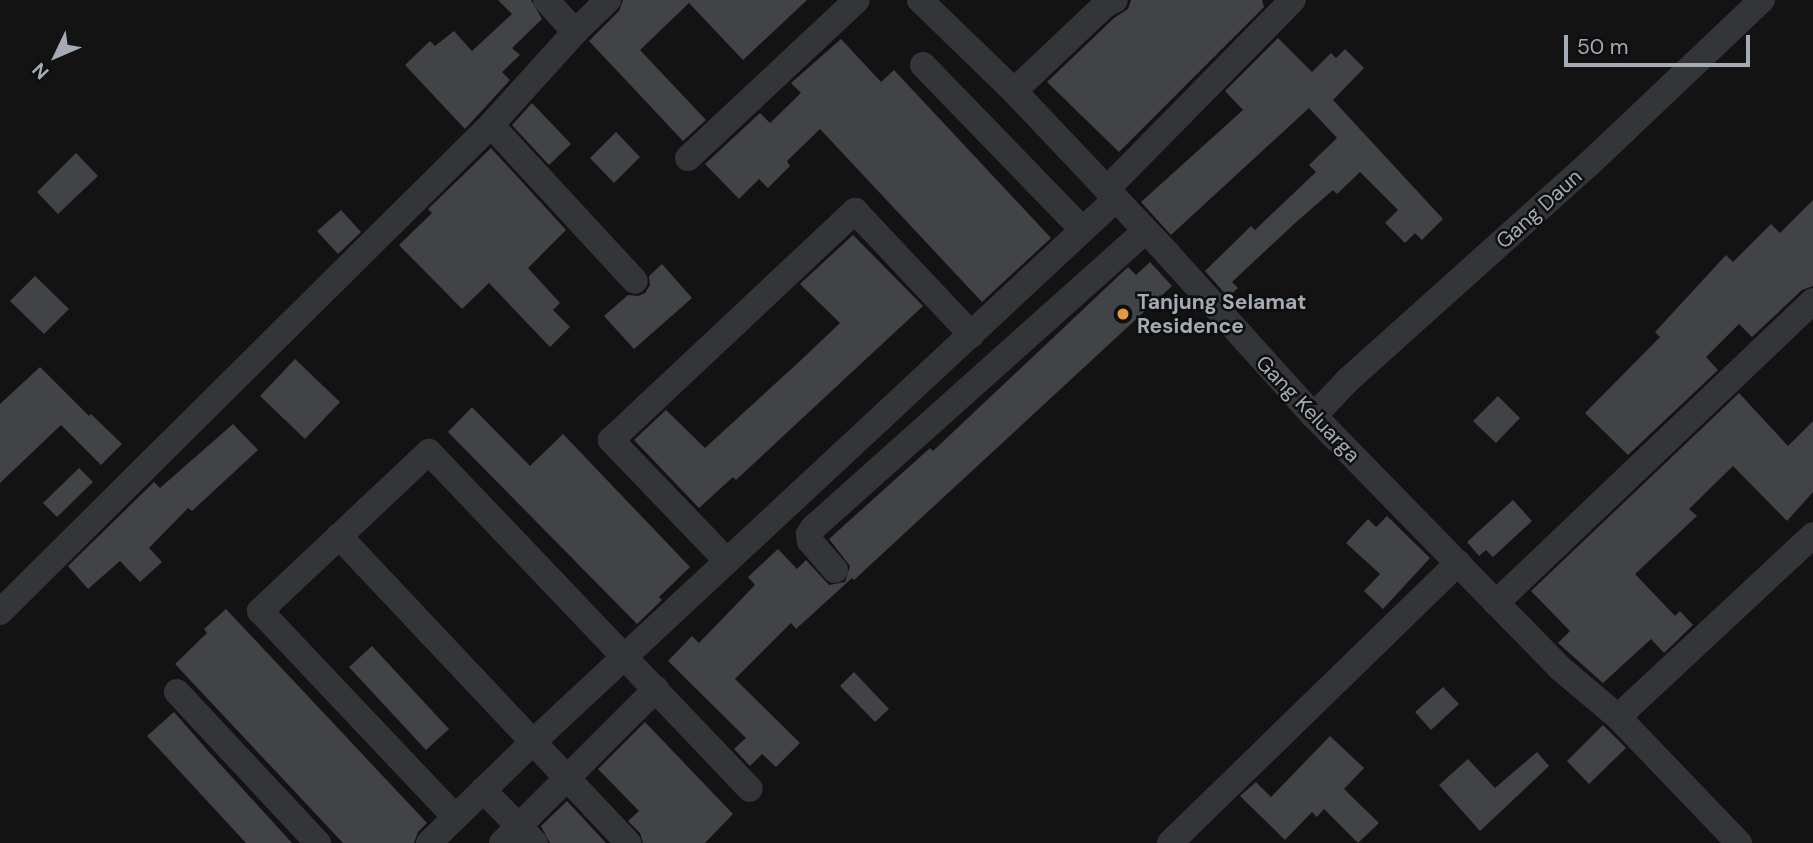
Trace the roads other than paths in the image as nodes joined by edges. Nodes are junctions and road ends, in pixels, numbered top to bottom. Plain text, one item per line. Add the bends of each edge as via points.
1 (546, 0) edge
2 (608, 0) edge
3 (857, 0) edge
4 (920, 0) edge
5 (1115, 0) edge
6 (1293, 0) edge
7 (1762, 0) edge
8 (575, 32) junction
9 (923, 65) dead end
10 (1014, 91) junction
11 (491, 125) junction
12 (688, 158) dead end
13 (1112, 194) junction
14 (1082, 229) junction
15 (1145, 231) junction
16 (635, 281) dead end
17 (1813, 301) edge
18 (972, 335) junction
19 (1314, 416) junction
20 (1813, 535) edge
21 (339, 537) junction
22 (727, 561) junction
23 (1458, 563) junction
24 (835, 570) dead end
25 (1496, 603) junction
26 (0, 612) edge
27 (624, 657) junction
28 (656, 689) junction
29 (177, 692) dead end
30 (1618, 717) junction
31 (533, 742) junction
32 (567, 778) junction
33 (750, 789) dead end
34 (483, 790) junction
35 (455, 817) junction
36 (518, 837) edge
37 (318, 843) edge
38 (429, 843) edge
39 (628, 843) edge
40 (1170, 843) edge
41 (1739, 843) edge

1 - 8 street
2 - 8 street
3 - 12 street
4 - 10 street, Gang Keluarga
5 - 10 street
6 - 13 street
7 - 19 street, Gang Daun
8 - 11 street
9 - 14 street
10 - 13 street, Gang Keluarga
11 - 16 street
11 - 26 street
13 - 14 street
13 - 15 street, Gang Keluarga
14 - 18 street
15 - 19 street, Gang Keluarga
15 - 24 street via 813,528 810,541
17 - 25 street
18 - 22 street
18 - 22 street via 855,211 611,440
19 - 23 street, Gang Keluarga
20 - 30 street
21 - 27 street via 429,452
21 - 31 street
21 - 35 street via 260,611
22 - 27 street
23 - 25 street, Gang Keluarga
23 - 40 street
25 - 30 street, Gang Keluarga via 1560,668
27 - 28 street
27 - 31 street
28 - 32 street
28 - 33 street
29 - 37 street
30 - 41 street, Gang Keluarga
31 - 32 street
31 - 34 street
32 - 36 street
32 - 39 street
34 - 35 street
34 - 36 street
35 - 38 street

